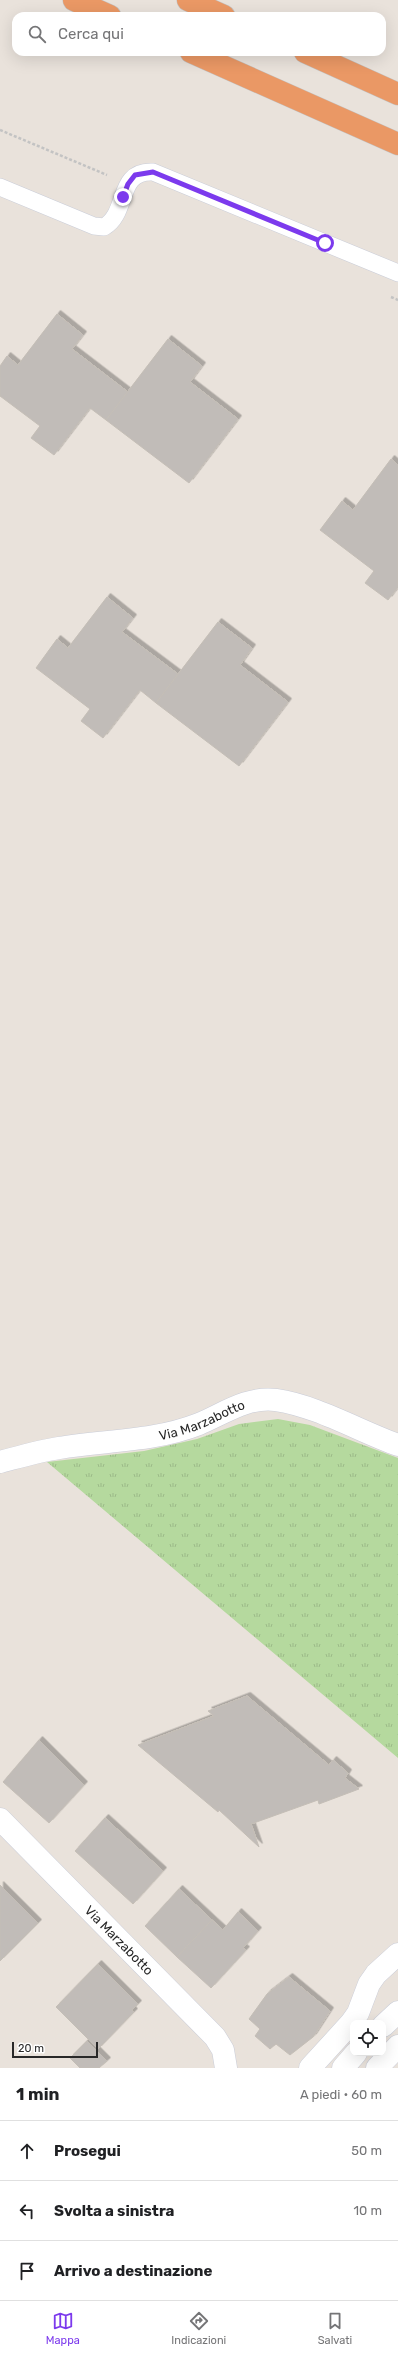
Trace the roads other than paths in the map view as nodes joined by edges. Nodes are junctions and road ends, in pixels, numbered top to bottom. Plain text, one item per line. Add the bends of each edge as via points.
1 (74, 0) edge
2 (188, 0) edge
3 (101, 12) edge
4 (215, 12) edge
5 (200, 56) edge
6 (314, 56) edge
7 (398, 94) edge
8 (398, 144) edge
9 (0, 187) edge
10 (398, 273) edge
11 (398, 1445) edge
12 (0, 1462) edge
13 (0, 1819) edge
14 (398, 1954) edge
15 (398, 2012) edge
16 (386, 2023) edge
17 (398, 2046) edge
18 (353, 2056) edge
19 (226, 2068) edge
20 (310, 2068) edge
21 (343, 2068) edge
22 (377, 2068) edge

1 - 3 highway
2 - 4 highway
5 - 8 highway
6 - 7 highway
9 - 10 lane via 94,226 104,227 114,217 131,179 140,173 153,172
11 - 12 street, Via Marzabotto via 298,1405 265,1400 239,1405 162,1436 58,1448
13 - 19 street, Via Marzabotto via 215,2037 224,2050
14 - 20 street via 376,1974 351,2023
15 - 16 street
17 - 22 street
18 - 21 street

